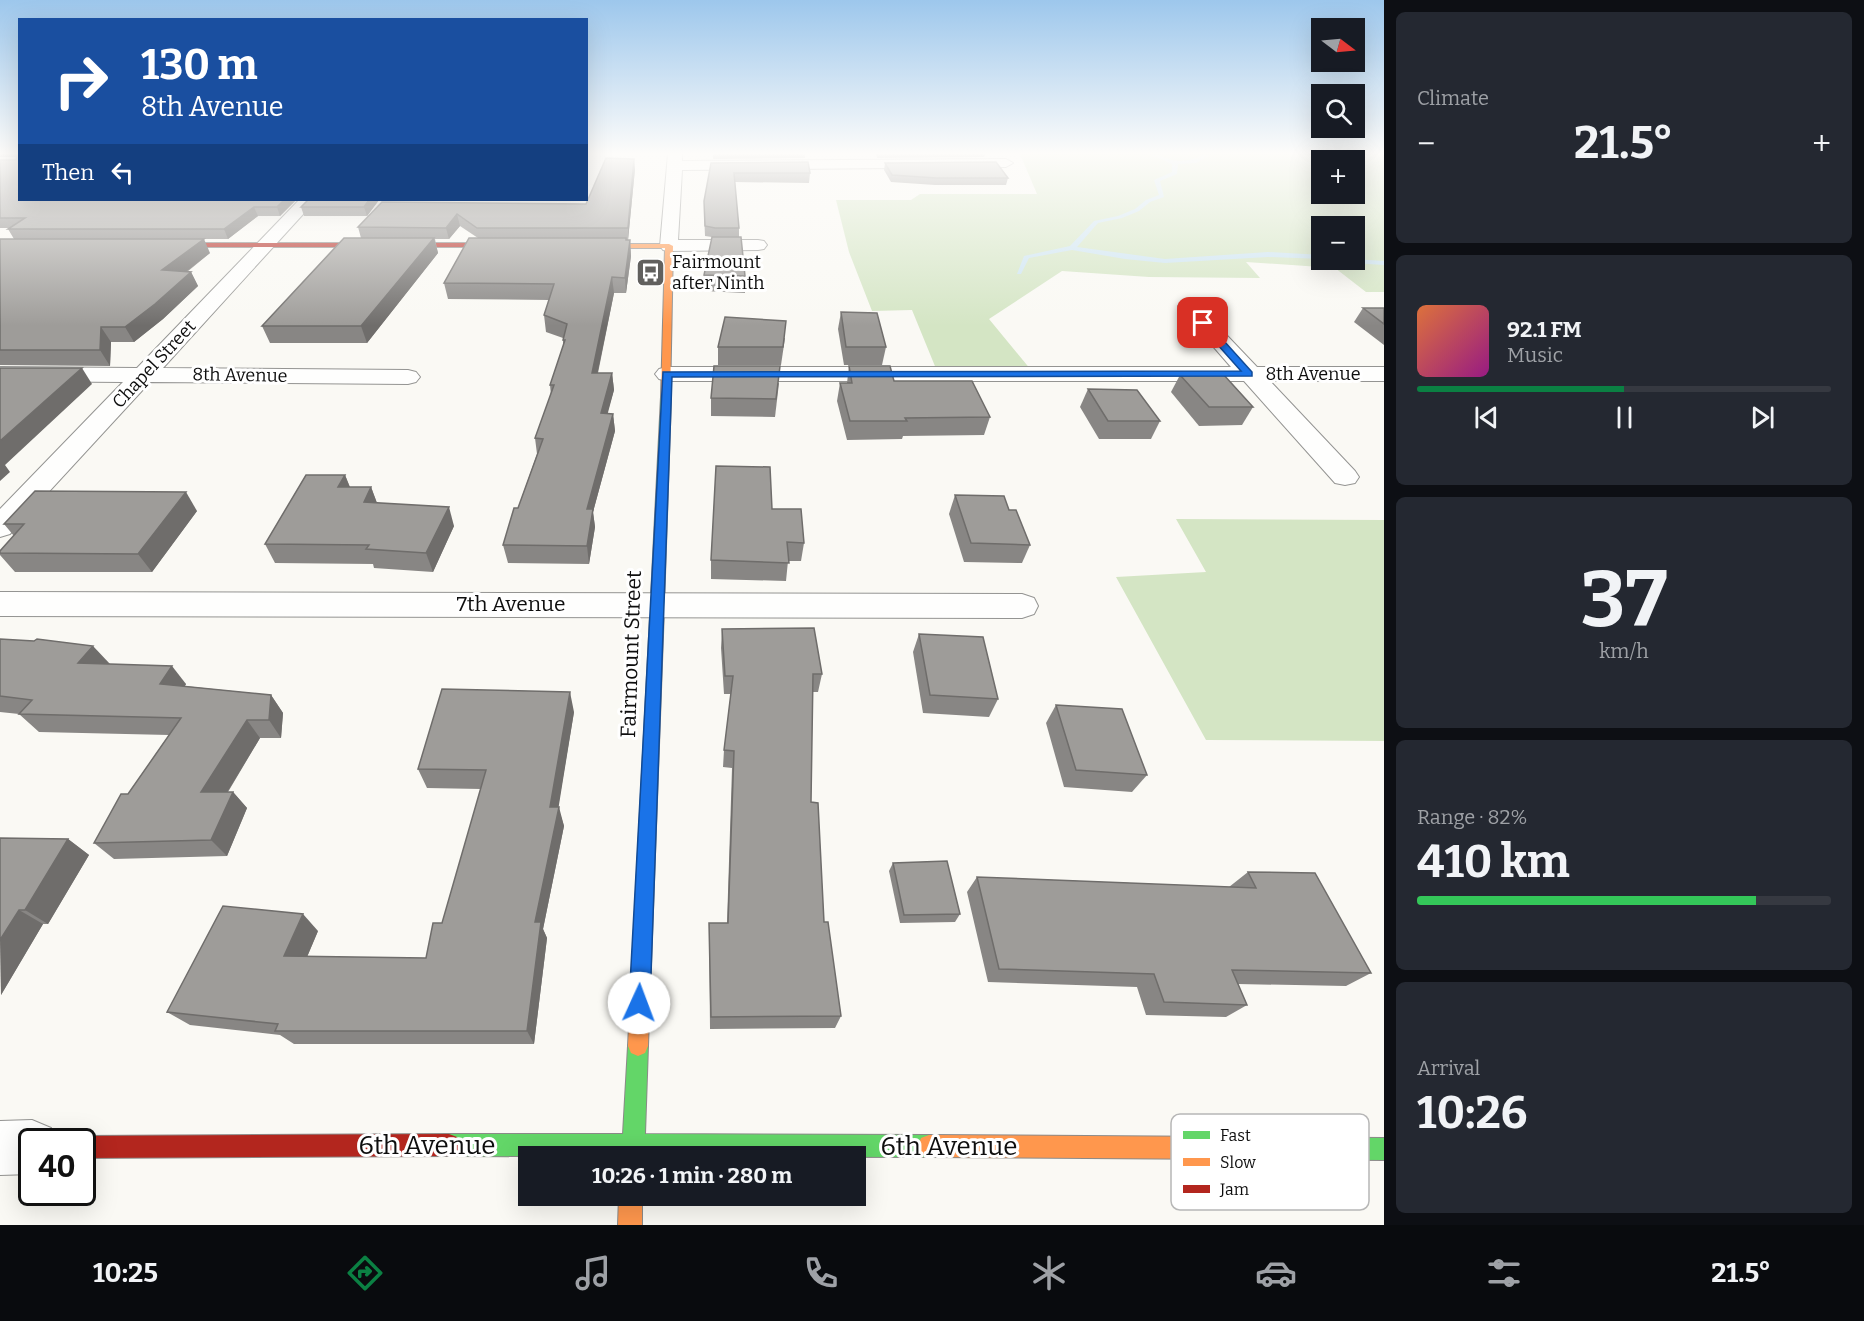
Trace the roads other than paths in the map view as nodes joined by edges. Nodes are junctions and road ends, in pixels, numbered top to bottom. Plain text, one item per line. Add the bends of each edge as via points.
1 (298, 211) edge
2 (671, 211) edge
3 (151, 245) edge
4 (266, 245) junction
5 (758, 245) dead end
6 (527, 246) edge
7 (574, 246) edge
8 (669, 246) junction
9 (1188, 306) dead end
10 (145, 373) junction
11 (0, 374) edge
12 (667, 374) junction
13 (1248, 374) junction
14 (1384, 374) edge
15 (408, 377) dead end
16 (1345, 477) dead end
17 (0, 527) edge
18 (0, 604) edge
19 (656, 604) junction
20 (1022, 606) dead end
21 (633, 1146) edge
22 (18, 1147) edge
23 (96, 1147) edge
24 (0, 1148) edge
25 (518, 1149) edge
26 (1171, 1149) edge
27 (1369, 1149) edge
28 (1384, 1149) edge
29 (866, 1150) edge
30 (631, 1206) edge
31 (630, 1225) edge

1 - 4 street, Chapel Street
2 - 8 street, Fairmount Street
3 - 4 street
4 - 6 street
4 - 10 street, Chapel Street
5 - 8 street
7 - 8 street
8 - 12 street, Fairmount Street
9 - 13 street
10 - 11 street, 8th Avenue
10 - 15 street, 8th Avenue
10 - 17 street, Chapel Street
12 - 13 street, 8th Avenue
12 - 19 street, Fairmount Street
13 - 14 street, 8th Avenue
13 - 16 street
18 - 19 street, 7th Avenue
19 - 20 street, 7th Avenue
19 - 21 street, Fairmount Street
22 - 24 street
23 - 25 street, 6th Avenue
26 - 29 street, 6th Avenue
27 - 28 street, 6th Avenue
30 - 31 street

